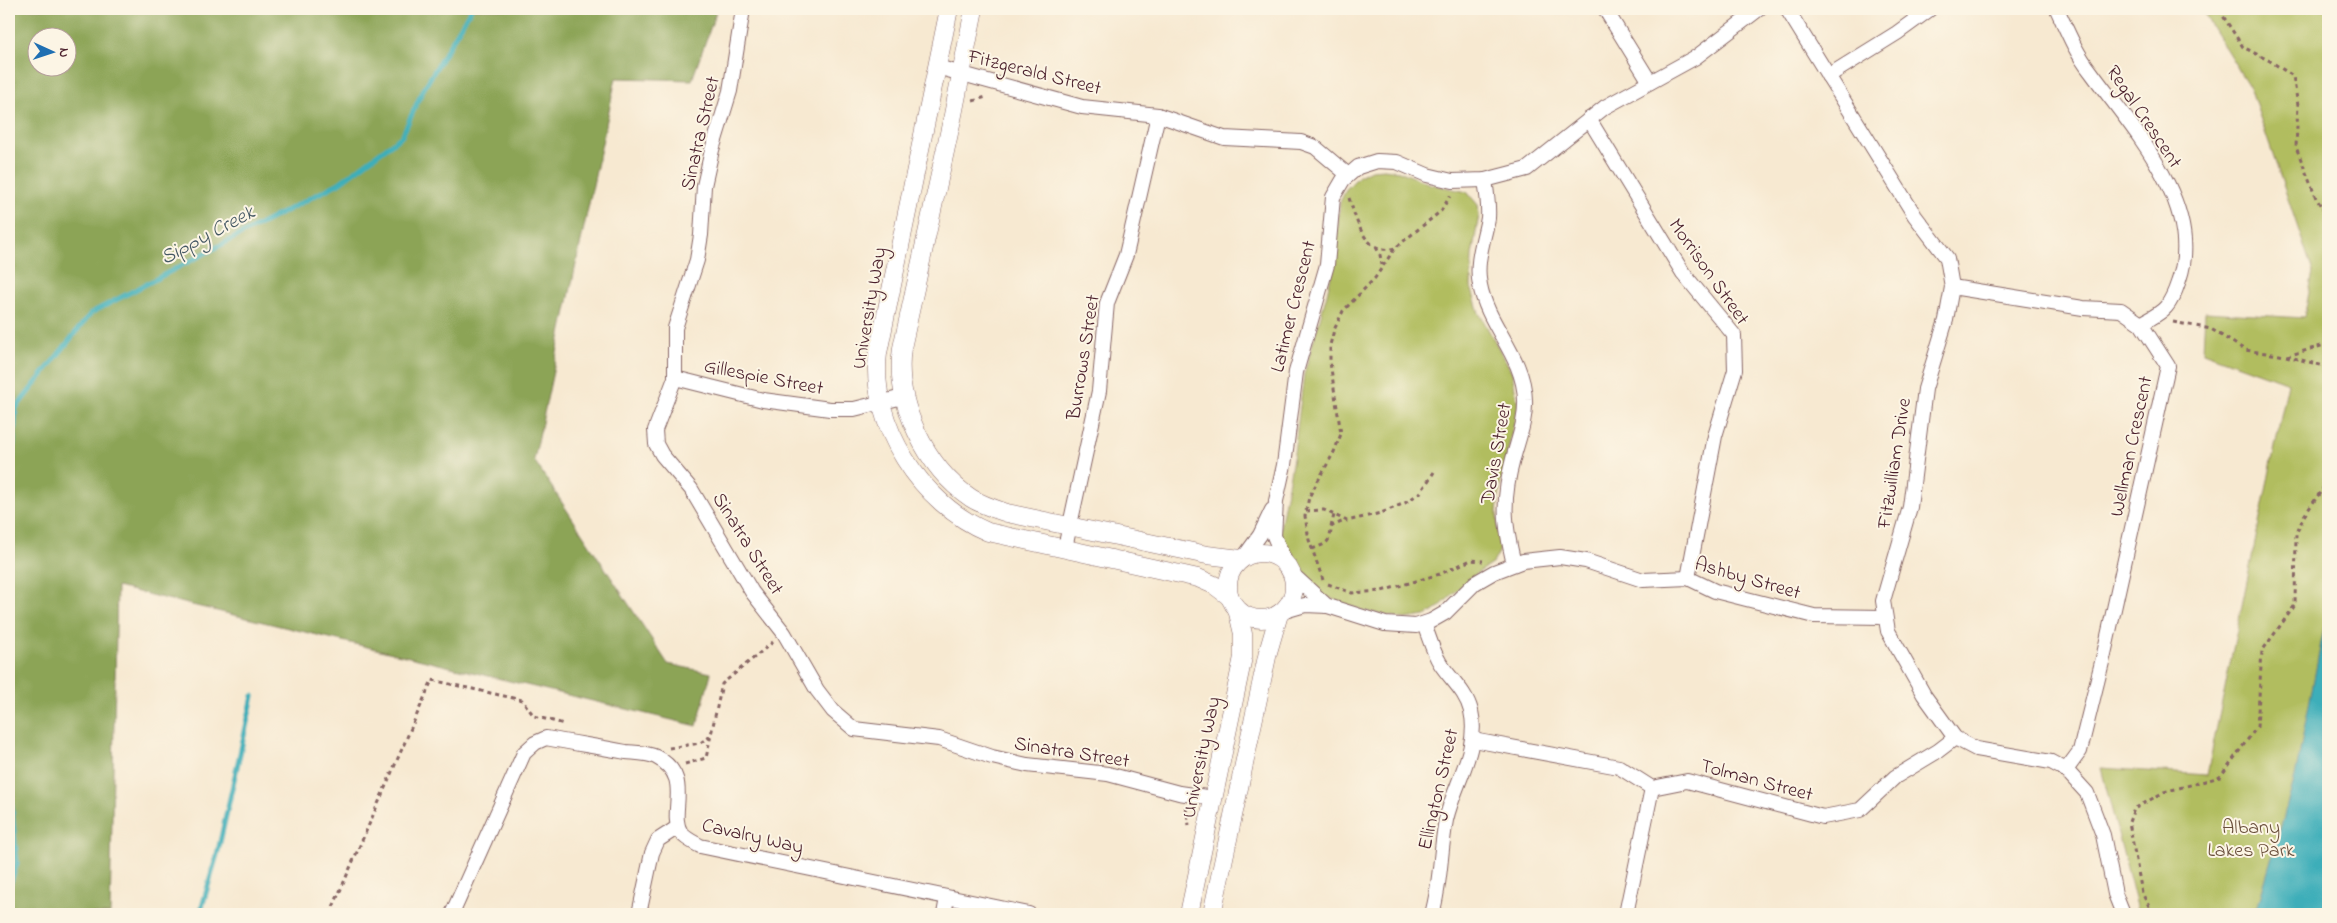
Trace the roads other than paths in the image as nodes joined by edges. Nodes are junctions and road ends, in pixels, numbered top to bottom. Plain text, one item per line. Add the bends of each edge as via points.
1 (743, 9) edge
2 (949, 9) edge
3 (974, 9) edge
4 (1605, 9) edge
5 (1759, 9) edge
6 (1787, 9) edge
7 (1930, 9) edge
8 (2057, 9) edge
9 (937, 67) junction
10 (962, 72) junction
11 (1828, 76) junction
12 (1650, 82) junction
13 (1158, 115) junction
14 (1589, 119) junction
15 (1347, 174) junction
16 (1485, 180) junction
17 (1952, 287) junction
18 (2141, 324) junction
19 (675, 378) junction
20 (903, 397) junction
21 (881, 403) junction
22 (1276, 501) junction
23 (1070, 526) junction
24 (1065, 548) junction
25 (1243, 558) junction
26 (1514, 564) junction
27 (1289, 569) junction
28 (1688, 578) junction
29 (1233, 603) junction
30 (1328, 606) junction
31 (1280, 613) junction
32 (1884, 617) junction
33 (1424, 624) junction
34 (1955, 738) junction
35 (1473, 740) junction
36 (2066, 770) junction
37 (1652, 788) junction
38 (1213, 798) junction
39 (1235, 803) junction
40 (678, 827) junction
41 (947, 898) junction
42 (452, 914) edge
43 (639, 914) edge
44 (944, 914) edge
45 (1029, 914) edge
46 (1189, 914) edge
47 (1212, 914) edge
48 (1432, 914) edge
49 (1626, 914) edge
50 (2123, 914) edge

1 - 19 street, Sinatra Street via 730,91 704,186 697,260 675,328
2 - 9 street, University Way
3 - 10 street, University Way
4 - 12 street
5 - 12 street, Latimer Crescent via 1696,58
6 - 11 street, Fitzwilliam Drive
7 - 11 street
8 - 18 street, Regal Crescent via 2090,72 2147,148 2179,213 2184,242 2182,273 2166,308
9 - 10 street, Fitzgerald Street
9 - 21 street, University Way via 878,352 876,370
10 - 13 street, Fitzgerald Street via 1082,107
10 - 20 street, University Way via 902,348
11 - 17 street, Fitzwilliam Drive via 1915,216 1946,258
12 - 14 street, Latimer Crescent
13 - 15 street, Fitzgerald Street via 1224,138 1301,142 1316,147
13 - 23 street, Burrows Street via 1126,255 1107,303 1099,391
14 - 16 street, Latimer Crescent via 1526,169
14 - 28 street, Morrison Street via 1683,273 1734,335 1735,370 1716,436
15 - 16 street, Latimer Crescent via 1370,162 1387,160 1444,180
15 - 22 street, Latimer Crescent via 1335,191 1327,265 1299,361
16 - 26 street, Davis Street via 1488,212 1479,259 1479,283 1486,310 1519,368 1525,397 1524,421 1509,474 1505,514
17 - 18 street, Wellman Crescent via 2083,308 2121,310
17 - 32 street, Fitzwilliam Drive via 1946,320 1925,389 1910,507 1887,583
18 - 36 street, Wellman Crescent via 2168,366 2083,741
19 - 21 street, Gillespie Street via 763,400 830,409 854,409
19 - 38 street, Sinatra Street via 655,430 656,444 692,489 752,592 784,633 817,690 833,711 854,729 939,739 1027,765 1108,774
20 - 21 street, Gillespie Street
20 - 23 street, University Way via 920,438 939,465 971,498 1007,513
21 - 24 street, University Way via 887,423 919,479 948,509 988,532
22 - 25 street, Latimer Crescent via 1260,535
22 - 27 street, Latimer Crescent via 1274,536
23 - 24 street, Burrows Street
23 - 25 street, University Way via 1206,555
24 - 29 street, University Way via 1198,578 1214,585
25 - 27 street via 1254,553 1274,555
25 - 29 street via 1229,576
26 - 28 street, Ashby Street via 1560,557 1586,561 1643,580
26 - 33 street, Ashby Street via 1475,583 1445,613
27 - 30 street, Ashby Street via 1311,594
27 - 31 street via 1294,582 1292,597
28 - 32 street, Ashby Street via 1715,591 1814,616
29 - 31 street via 1257,619
29 - 38 street, University Way via 1243,634 1243,657
30 - 31 street, Ashby Street via 1305,605
30 - 33 street, Ashby Street via 1396,626
31 - 39 street via 1268,652
32 - 34 street, Fitzwilliam Drive via 1894,644 1924,695
33 - 35 street, Ellington Street via 1440,662 1460,688 1470,710
34 - 36 street, Fitzwilliam Drive via 1976,749 2050,762
34 - 37 street, Tolman Street via 1895,777 1860,810 1823,817 1687,781
35 - 37 street via 1619,767
35 - 48 street, Ellington Street via 1450,801 1438,894
36 - 50 street, Fitzwilliam Drive via 2088,793 2103,834 2115,894
37 - 49 street
38 - 39 street
38 - 46 street, University Way
39 - 47 street
40 - 41 street, Cavalry Way via 689,840 700,846
40 - 42 street, Cavalry Way via 679,790 670,769 655,756 546,738 524,752
40 - 43 street via 658,840 652,853
41 - 44 street
41 - 45 street, Cavalry Way

